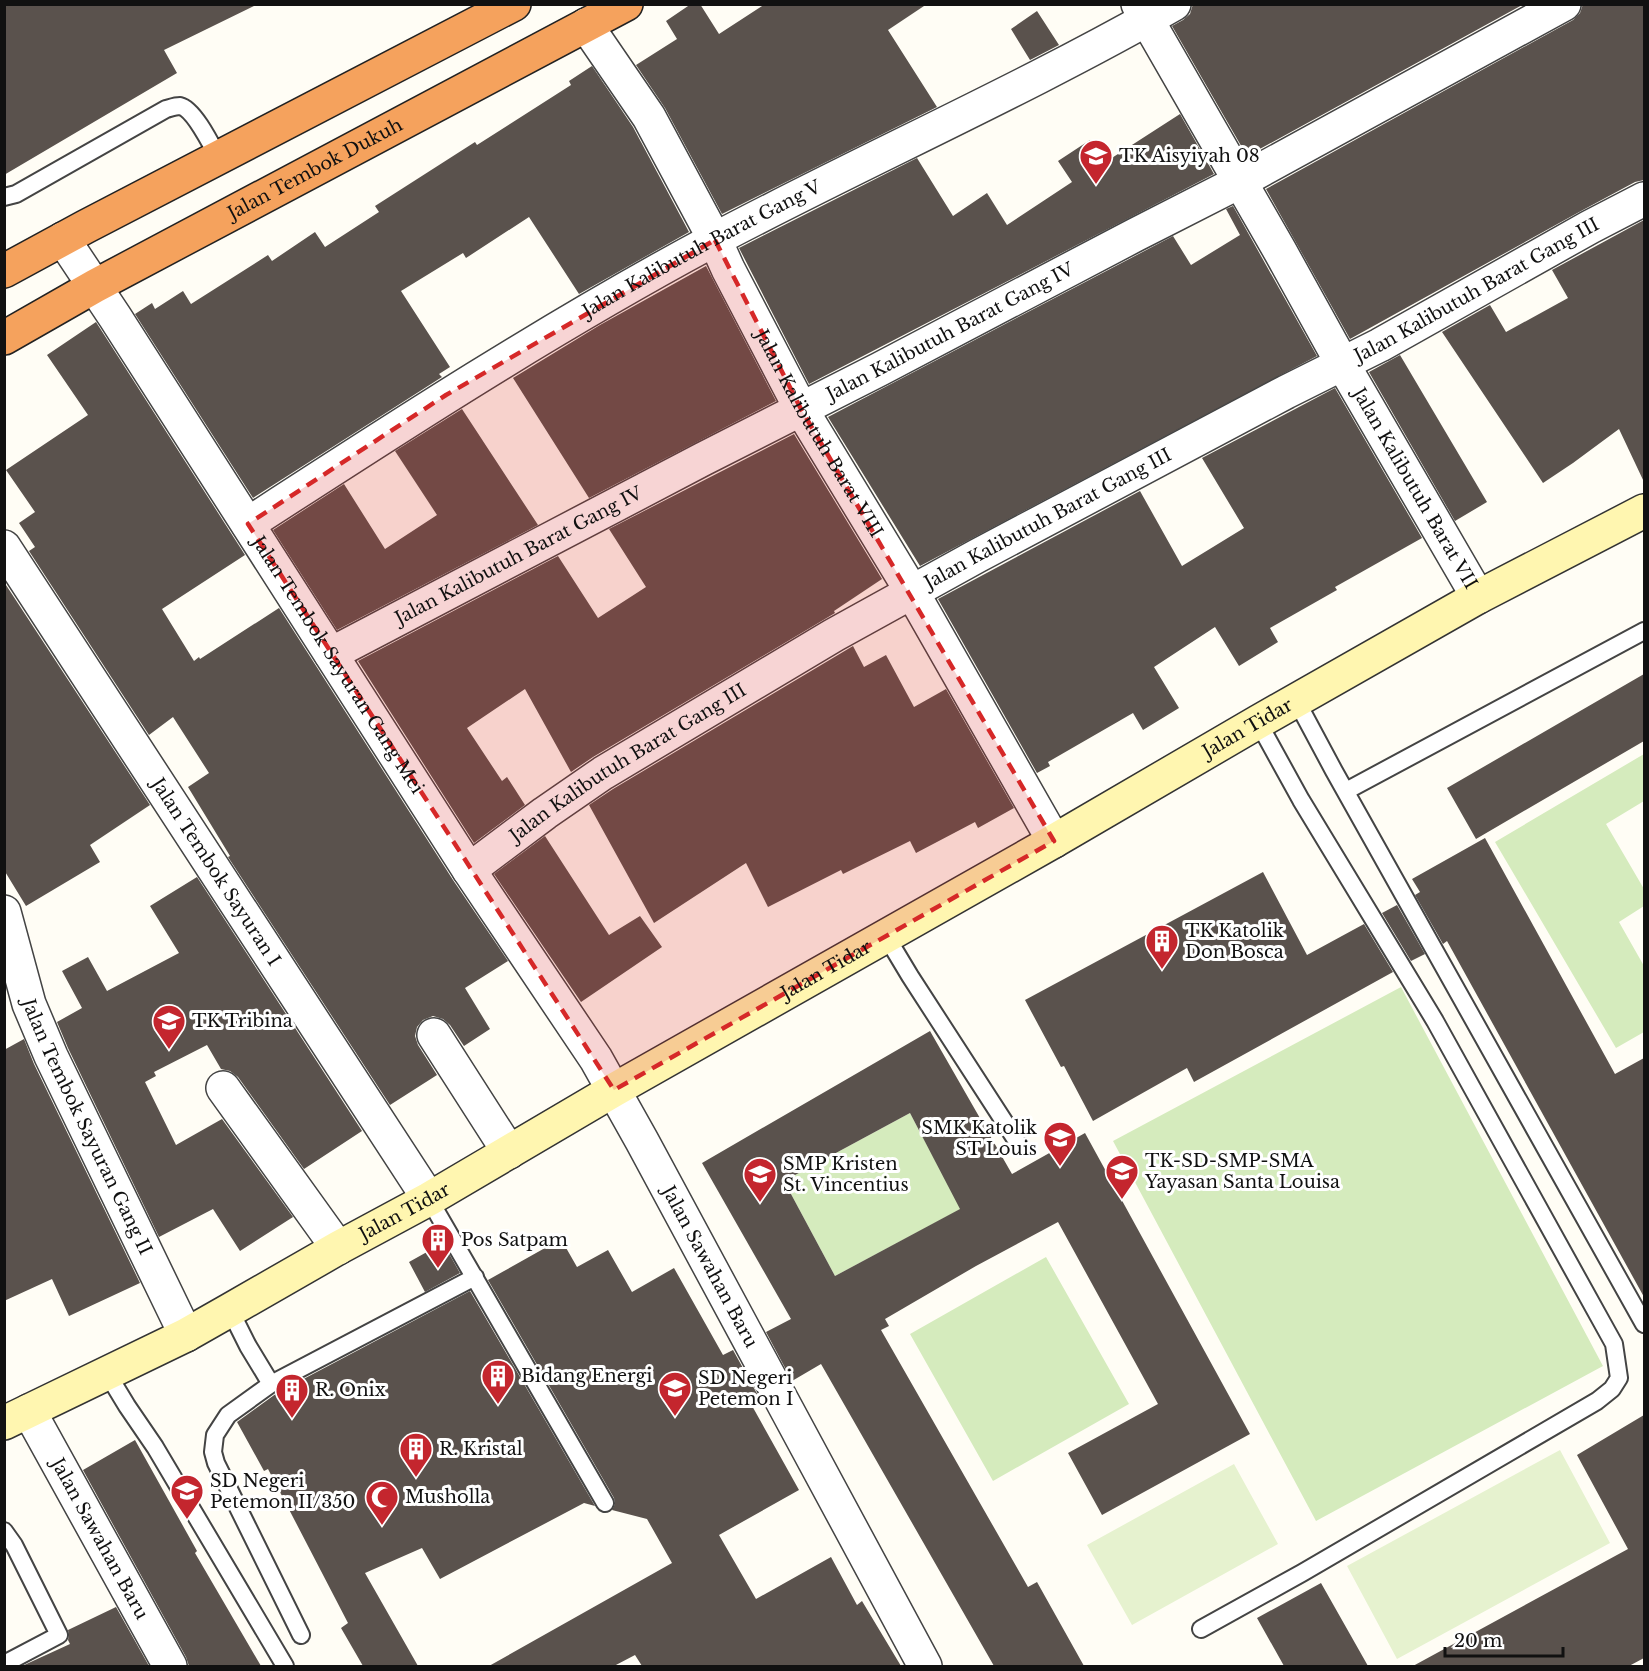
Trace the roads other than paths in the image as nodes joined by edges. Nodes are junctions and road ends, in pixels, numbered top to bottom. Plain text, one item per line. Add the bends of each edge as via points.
1 (514, 4) edge
2 (626, 4) edge
3 (1564, 4) edge
4 (1153, 10) edge
5 (586, 26) junction
6 (219, 159) junction
7 (1239, 182) junction
8 (4, 198) edge
9 (1644, 199) edge
10 (63, 239) junction
11 (715, 240) junction
12 (4, 271) edge
13 (95, 286) junction
14 (4, 338) edge
15 (1342, 363) junction
16 (801, 409) junction
17 (1644, 511) edge
18 (248, 524) junction
19 (4, 547) edge
20 (912, 592) junction
21 (1478, 597) junction
22 (1644, 631) edge
23 (331, 654) junction
24 (1296, 700) junction
25 (1258, 722) junction
26 (1346, 791) junction
27 (1054, 841) junction
28 (470, 870) junction
29 (4, 912) edge
30 (886, 936) junction
31 (434, 1035) dead end
32 (223, 1088) dead end
33 (614, 1090) junction
34 (1018, 1143) dead end
35 (509, 1152) junction
36 (429, 1199) junction
37 (338, 1248) junction
38 (475, 1277) junction
39 (230, 1310) junction
40 (1644, 1324) edge
41 (186, 1335) junction
42 (107, 1373) junction
43 (271, 1384) junction
44 (17, 1417) edge
45 (605, 1503) dead end
46 (8, 1542) edge
47 (1201, 1629) dead end
48 (301, 1635) dead end
49 (4, 1664) edge
50 (170, 1666) edge
51 (285, 1666) edge
52 (925, 1666) edge

1 - 6 highway
2 - 5 highway, Jalan Tembok Dukuh
3 - 7 street, Jalan Kalibutuh Barat Gang IV
4 - 7 street, Jalan Kalibutuh Barat VII
4 - 11 street, Jalan Kalibutuh Barat Gang V via 989,102
5 - 11 street, Jalan Kalibutuh Barat VIII via 649,117
5 - 13 highway, Jalan Tembok Dukuh
6 - 8 lane via 188,110 179,106 166,109
6 - 10 highway
7 - 15 street, Jalan Kalibutuh Barat VII
7 - 16 street, Jalan Kalibutuh Barat Gang IV
9 - 15 street, Jalan Kalibutuh Barat Gang III
10 - 12 highway
10 - 13 street, Jalan Tembok Sayuran Gang Mei
11 - 16 street, Jalan Kalibutuh Barat VIII
11 - 18 street, Jalan Kalibutuh Barat Gang V via 617,293 446,395
13 - 14 highway, Jalan Tembok Dukuh
13 - 18 street, Jalan Tembok Sayuran Gang Mei
15 - 20 street, Jalan Kalibutuh Barat Gang III
15 - 21 street, Jalan Kalibutuh Barat VII
16 - 20 street, Jalan Kalibutuh Barat VIII
16 - 23 street, Jalan Kalibutuh Barat Gang IV
17 - 21 street, Jalan Tidar
18 - 23 street, Jalan Tembok Sayuran Gang Mei
19 - 36 street, Jalan Tembok Sayuran I
20 - 27 street, Jalan Kalibutuh Barat VIII
20 - 28 street, Jalan Kalibutuh Barat Gang III via 603,773
21 - 24 street, Jalan Tidar
22 - 26 lane
23 - 28 street, Jalan Tembok Sayuran Gang Mei
24 - 25 street, Jalan Tidar
24 - 26 lane
25 - 27 street, Jalan Tidar
25 - 47 lane via 1435,1022 1614,1344 1619,1378 1597,1401
26 - 40 lane
27 - 30 street, Jalan Tidar
28 - 33 street, Jalan Tembok Sayuran Gang Mei
29 - 41 street, Jalan Tembok Sayuran Gang II via 30,1004 51,1056
30 - 33 street, Jalan Tidar
30 - 34 lane
31 - 35 street
32 - 37 street
33 - 35 street, Jalan Tidar
33 - 52 street, Jalan Sawahan Baru
35 - 36 street, Jalan Tidar
36 - 37 street, Jalan Tidar
36 - 38 lane
37 - 39 street, Jalan Tidar
38 - 43 lane
38 - 45 lane
39 - 41 street, Jalan Tidar
39 - 43 lane
41 - 42 street, Jalan Tidar
42 - 44 street, Jalan Tidar
42 - 51 lane
43 - 48 lane via 228,1415 215,1435 213,1452
44 - 50 street, Jalan Sawahan Baru
46 - 49 lane via 59,1635

